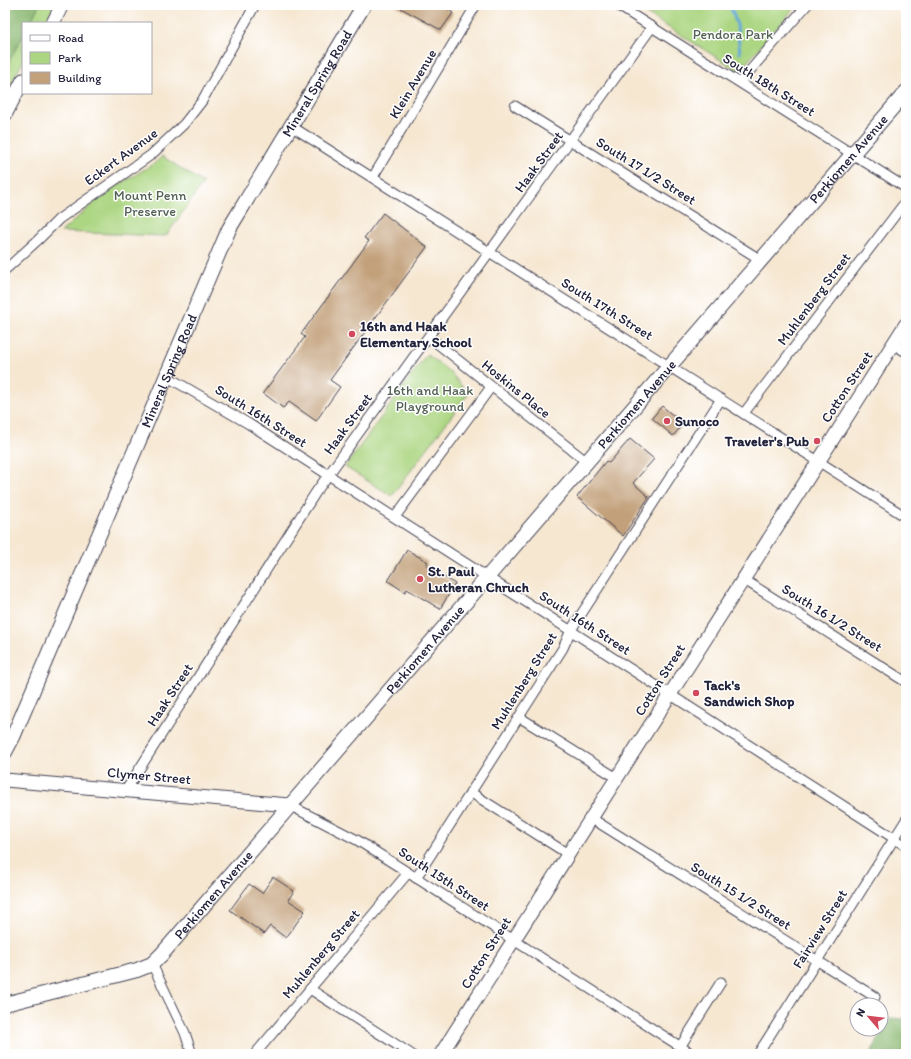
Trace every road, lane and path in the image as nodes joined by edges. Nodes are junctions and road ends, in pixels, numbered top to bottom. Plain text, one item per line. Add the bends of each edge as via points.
1 (62, 5) edge
2 (255, 5) edge
3 (364, 5) edge
4 (476, 5) edge
5 (617, 5) edge
6 (807, 5) edge
7 (54, 22) edge
8 (652, 27) junction
9 (22, 82) edge
10 (740, 82) junction
11 (906, 92) edge
12 (515, 106) dead end
13 (5, 115) edge
14 (291, 126) junction
15 (571, 140) junction
16 (852, 154) junction
17 (373, 177) junction
18 (906, 188) edge
19 (906, 201) edge
20 (491, 252) junction
21 (761, 260) junction
22 (5, 270) edge
23 (906, 324) edge
24 (429, 337) junction
25 (893, 344) junction
26 (906, 352) edge
27 (670, 366) junction
28 (166, 376) junction
29 (491, 387) junction
30 (721, 399) junction
31 (744, 413) junction
32 (819, 460) junction
33 (587, 462) junction
34 (328, 475) junction
35 (395, 517) junction
36 (906, 517) edge
37 (487, 577) junction
38 (743, 578) junction
39 (571, 630) junction
40 (906, 682) edge
41 (670, 694) junction
42 (519, 717) junction
43 (5, 752) edge
44 (617, 778) junction
45 (5, 780) edge
46 (126, 790) junction
47 (470, 792) junction
48 (290, 805) junction
49 (591, 818) junction
50 (906, 820) edge
51 (894, 838) junction
52 (906, 846) edge
53 (568, 854) junction
54 (412, 875) junction
55 (513, 941) junction
56 (817, 960) junction
57 (152, 964) junction
58 (720, 982) dead end
59 (310, 989) junction
60 (875, 997) dead end
61 (5, 1004) edge
62 (680, 1047) junction
63 (192, 1054) edge
64 (255, 1054) edge
65 (411, 1054) edge
66 (441, 1054) edge
67 (692, 1054) edge
68 (758, 1054) edge

1 - 7 street
2 - 22 street, Eckert Avenue via 202,101 184,124 151,155 59,218
3 - 14 main road, Mineral Spring Road
4 - 17 street, Klein Avenue
5 - 8 street, South 18th Street
6 - 10 street
8 - 10 street, South 18th Street
8 - 15 street, Haak Street
9 - 13 street
10 - 16 street, South 18th Street
11 - 16 main road, Perkiomen Avenue
12 - 15 street, South 17 1/2 Street
14 - 17 street, South 17th Street
14 - 28 main road, Mineral Spring Road via 229,229
15 - 20 street, Haak Street
15 - 21 street, South 17 1/2 Street
16 - 18 street, South 18th Street
16 - 21 main road, Perkiomen Avenue
17 - 20 street, South 17th Street
19 - 31 street, Muhlenberg Street
20 - 24 street, Haak Street
20 - 27 street, South 17th Street
21 - 27 main road, Perkiomen Avenue
23 - 25 street, Cotton Street
24 - 29 street, Hoskins Place
24 - 34 street, Haak Street
25 - 26 street
25 - 32 street, Cotton Street
27 - 30 street, South 17th Street
27 - 33 main road, Perkiomen Avenue
28 - 34 street, South 16th Street via 249,424
28 - 43 main road, Mineral Spring Road
29 - 33 street, Hoskins Place
29 - 35 street
30 - 31 street, South 17th Street
30 - 39 street, Muhlenberg Street
31 - 32 street, South 17th Street
32 - 36 street, South 17th Street
32 - 38 street, Cotton Street
33 - 37 main road, Perkiomen Avenue
34 - 35 street, South 16th Street
34 - 46 street, Haak Street
35 - 37 street, South 16th Street
37 - 39 street, South 16th Street
37 - 48 main road, Perkiomen Avenue
38 - 40 street, South 16 1/2 Street
38 - 41 street, Cotton Street
39 - 41 street, South 16th Street
39 - 42 street, Muhlenberg Street via 563,648
41 - 44 street, Cotton Street
41 - 51 street, South 16th Street
42 - 44 street
42 - 47 street, Muhlenberg Street
44 - 49 street, Cotton Street
45 - 46 street, Clymer Street
46 - 48 street, Clymer Street
47 - 53 street
47 - 54 street, Muhlenberg Street
48 - 54 street, South 15th Street via 357,840
48 - 57 main road, Perkiomen Avenue
49 - 53 street, Cotton Street
49 - 56 street, South 15 1/2 Street
50 - 51 street, Fairview Street
51 - 52 street, South 16th Street
51 - 56 street, Fairview Street
53 - 55 street, Cotton Street
54 - 55 street, South 15th Street
54 - 59 street, Muhlenberg Street
55 - 62 street, South 15th Street
55 - 66 street, Cotton Street
56 - 60 street, South 15 1/2 Street
56 - 68 street, Fairview Street
57 - 61 main road, Perkiomen Avenue
57 - 63 street via 185,1033
58 - 62 street
59 - 64 street, Muhlenberg Street
59 - 65 street
62 - 67 street, South 15th Street

